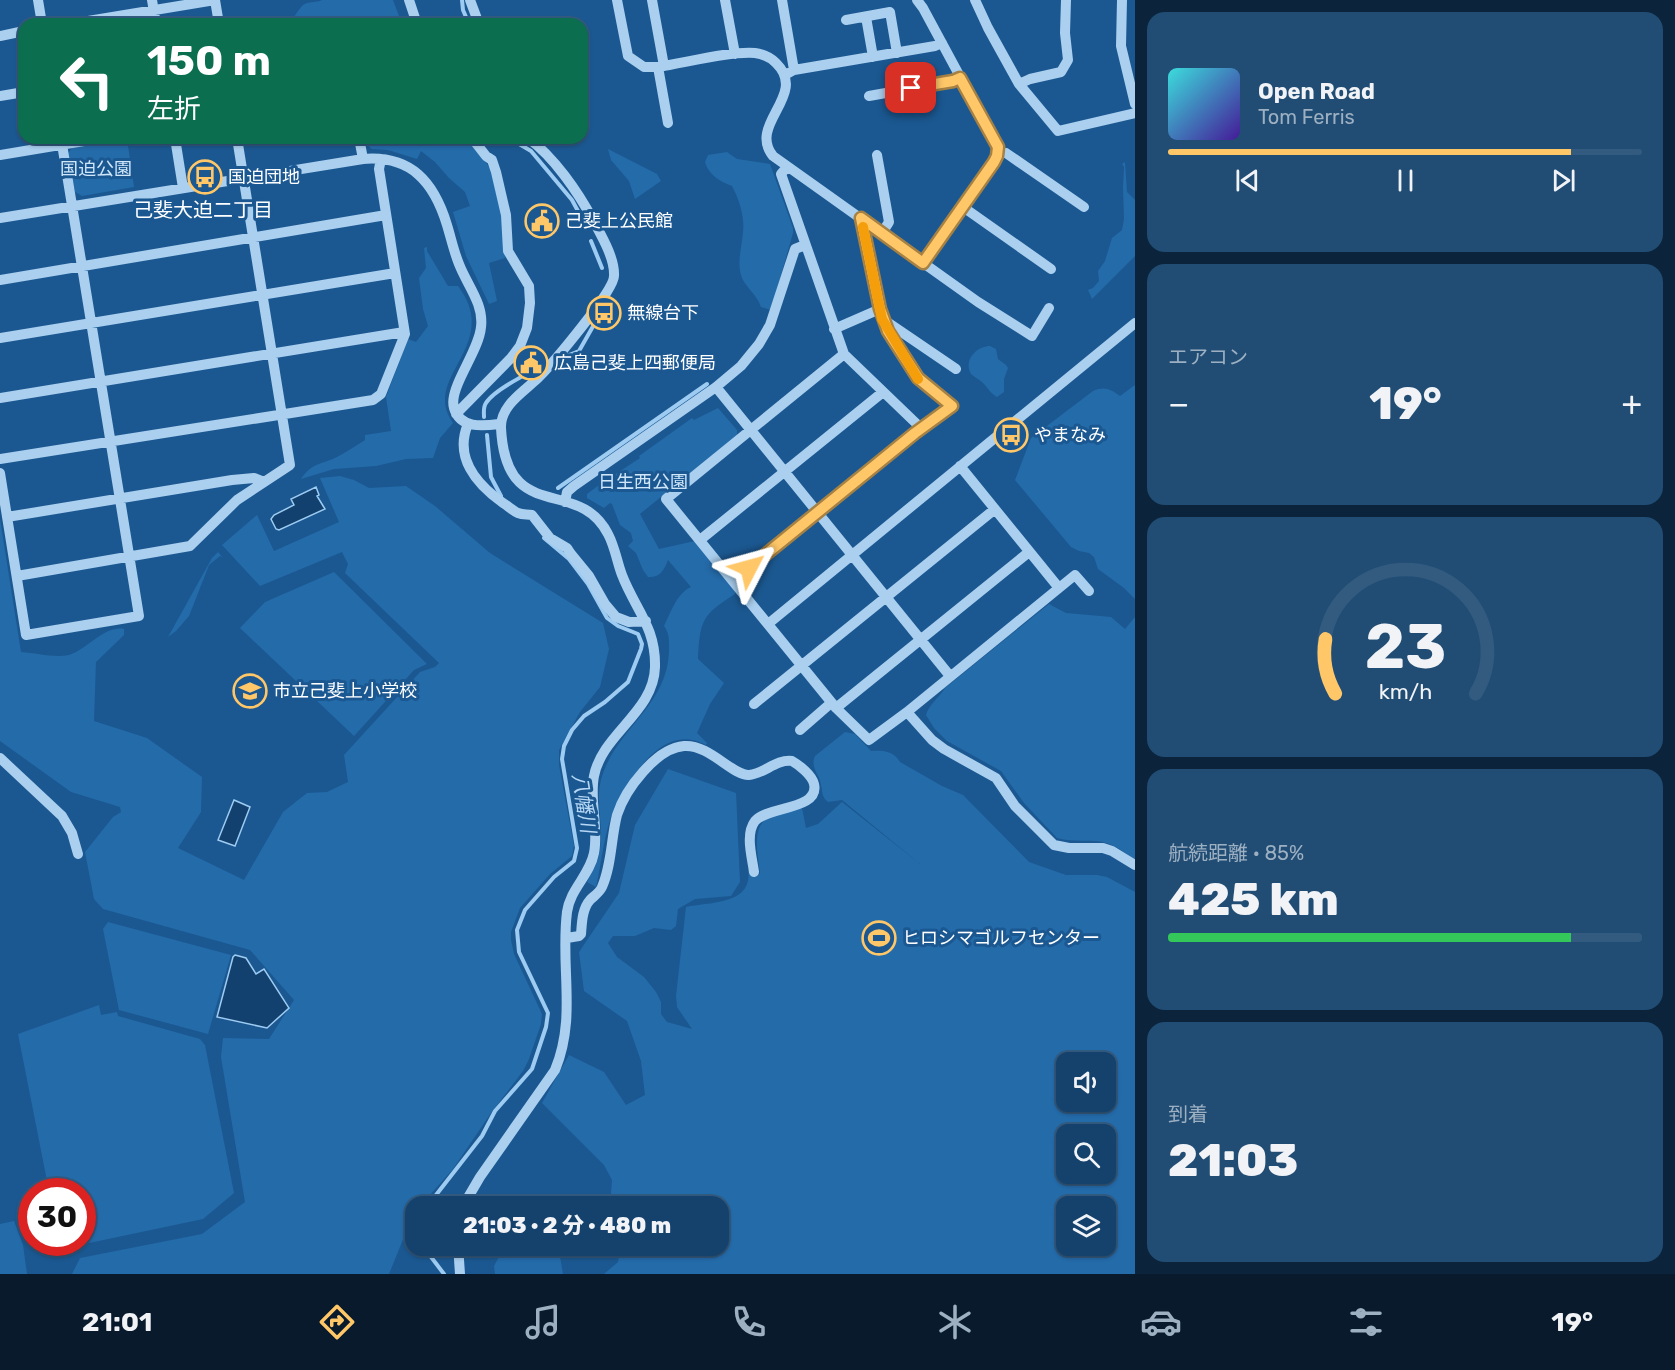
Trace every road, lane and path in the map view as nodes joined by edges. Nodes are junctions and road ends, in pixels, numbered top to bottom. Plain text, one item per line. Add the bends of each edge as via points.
1 (38, 0) edge
2 (215, 0) edge
3 (409, 0) edge
4 (470, 0) edge
5 (617, 0) edge
6 (652, 0) edge
7 (725, 0) edge
8 (782, 0) edge
9 (917, 0) edge
10 (975, 0) edge
11 (1066, 0) edge
12 (1122, 0) edge
13 (153, 5) edge
14 (866, 16) junction
15 (41, 18) edge
16 (96, 18) edge
17 (218, 18) edge
18 (415, 18) edge
19 (477, 18) edge
20 (846, 20) dead end
21 (18, 32) edge
22 (0, 36) edge
23 (942, 43) junction
24 (897, 53) junction
25 (735, 54) junction
26 (873, 57) junction
27 (661, 67) junction
28 (790, 73) junction
29 (960, 78) junction
30 (1019, 84) junction
31 (18, 93) edge
32 (0, 96) edge
33 (869, 96) dead end
34 (1135, 104) edge
35 (1135, 113) edge
36 (668, 123) dead end
37 (49, 144) edge
38 (62, 144) edge
39 (176, 144) edge
40 (238, 144) edge
41 (360, 144) edge
42 (477, 144) edge
43 (535, 144) edge
44 (998, 152) junction
45 (0, 155) edge
46 (877, 155) dead end
47 (363, 159) junction
48 (381, 159) junction
49 (787, 167) junction
50 (244, 178) junction
51 (183, 188) junction
52 (72, 206) junction
53 (963, 207) junction
54 (1084, 207) dead end
55 (386, 215) junction
56 (0, 218) edge
57 (861, 218) junction
58 (882, 233) junction
59 (254, 238) junction
60 (805, 245) junction
61 (923, 263) junction
62 (82, 266) junction
63 (1051, 269) dead end
64 (395, 273) junction
65 (0, 280) edge
66 (263, 295) junction
67 (1049, 308) dead end
68 (881, 314) junction
69 (92, 323) junction
70 (1135, 323) edge
71 (1038, 327) junction
72 (834, 329) junction
73 (405, 332) junction
74 (1048, 333) dead end
75 (0, 338) edge
76 (273, 353) junction
77 (844, 354) junction
78 (956, 369) dead end
79 (102, 382) junction
80 (716, 387) junction
81 (883, 392) junction
82 (0, 398) edge
83 (282, 414) junction
84 (456, 414) junction
85 (468, 424) junction
86 (500, 424) junction
87 (922, 429) junction
88 (751, 430) junction
89 (111, 441) junction
90 (0, 459) edge
91 (960, 466) junction
92 (785, 472) junction
93 (0, 473) edge
94 (264, 482) junction
95 (121, 498) junction
96 (565, 501) junction
97 (995, 509) junction
98 (818, 513) junction
99 (7, 517) junction
100 (700, 540) junction
101 (1029, 552) junction
102 (852, 554) junction
103 (130, 557) junction
104 (17, 576) junction
105 (733, 581) junction
106 (1059, 588) junction
107 (1089, 591) dead end
108 (887, 597) junction
109 (646, 621) junction
110 (768, 624) junction
111 (921, 640) junction
112 (801, 666) junction
113 (950, 676) junction
114 (754, 704) dead end
115 (833, 706) junction
116 (907, 712) junction
117 (800, 730) dead end
118 (0, 758) edge
119 (78, 854) dead end
120 (1135, 865) edge
121 (754, 872) dead end
122 (567, 938) junction
123 (469, 1196) edge
124 (459, 1256) edge
125 (460, 1274) edge

1 - 15 street
2 - 13 street
2 - 17 street
3 - 18 street
4 - 19 street
5 - 27 street via 628,56 644,67
6 - 27 street
7 - 25 street
8 - 28 street
9 - 23 street
10 - 30 street
11 - 30 street via 1068,60 1061,72
12 - 34 street via 1121,46
13 - 16 street
14 - 20 street
14 - 24 street via 890,12
14 - 26 street
21 - 22 street
23 - 24 street
23 - 29 street
24 - 26 street
25 - 27 street
25 - 28 street via 764,55
26 - 28 street
27 - 36 street
28 - 49 street via 766,139 770,152
29 - 33 street
29 - 44 street
30 - 35 street via 1058,131
31 - 32 street
37 - 45 street
38 - 52 street
39 - 51 street
40 - 50 street
41 - 47 street
42 - 84 street via 492,160 506,215 508,252 529,286 531,303 520,346
43 - 86 street via 581,198 613,265 614,281 547,368 509,405
44 - 53 street
44 - 54 street via 1006,153
46 - 58 street via 889,222
47 - 48 street
47 - 50 street
48 - 55 street
48 - 84 street via 413,168 428,184 479,308 481,330 477,346 454,392
49 - 57 street
49 - 60 street via 781,174
50 - 51 street
50 - 59 street
51 - 52 street
52 - 56 street
52 - 62 street
53 - 61 street
53 - 63 street
55 - 59 street
55 - 64 street
57 - 58 street
57 - 68 street
58 - 61 street
59 - 62 street
59 - 66 street
60 - 72 street
60 - 80 street via 795,249 765,334 741,366
61 - 71 street via 1032,336
62 - 65 street
62 - 69 street
64 - 66 street
64 - 73 street
66 - 69 street
66 - 76 street
67 - 71 street
68 - 72 street
68 - 78 street
68 - 87 street via 918,378 952,406
69 - 75 street
69 - 79 street
70 - 91 street
71 - 74 street
72 - 77 street
73 - 76 street
73 - 83 street via 381,394 373,400
76 - 79 street
76 - 83 street
77 - 81 street
77 - 88 street
79 - 82 street
79 - 89 street
80 - 88 street
80 - 96 street via 574,486
81 - 87 street
81 - 92 street
83 - 89 street
83 - 94 street via 290,465
84 - 85 street
85 - 86 street
85 - 109 street via 463,441 467,461 484,489 536,519 550,538 572,554 616,617 629,622
86 - 96 street via 505,456 517,481 530,491
87 - 98 street
88 - 92 street
88 - 100 street via 666,499
89 - 90 street
89 - 95 street
91 - 97 street
91 - 102 street
92 - 98 street
92 - 100 street
93 - 99 street
94 - 95 street via 254,478 232,480
94 - 103 street via 237,500 190,546
95 - 99 street
95 - 103 street
96 - 109 street via 602,523 622,575
97 - 101 street
97 - 108 street
98 - 102 street
98 - 105 street
99 - 104 street
100 - 105 street
101 - 106 street
101 - 111 street
102 - 108 street
102 - 110 street
103 - 104 street
103 - 104 street via 139,616 26,635
105 - 110 street
106 - 107 street via 1075,575
106 - 113 street
108 - 111 street
108 - 112 street
109 - 122 street via 654,649 653,683 597,766 593,780 594,854 571,897
110 - 112 street
111 - 113 street
111 - 115 street
112 - 114 street
112 - 115 street
113 - 116 street
115 - 116 street via 869,740
115 - 117 street
116 - 120 street via 938,745 996,778 1016,806 1054,845 1103,848
118 - 119 street via 59,812 68,824
121 - 122 street via 750,839 753,824 772,811 807,801 815,788 812,780 792,761 745,775 697,747 672,748 647,767 621,805 602,887 586,905 581,934
122 - 123 street via 568,999 562,1053 555,1070
124 - 125 street

